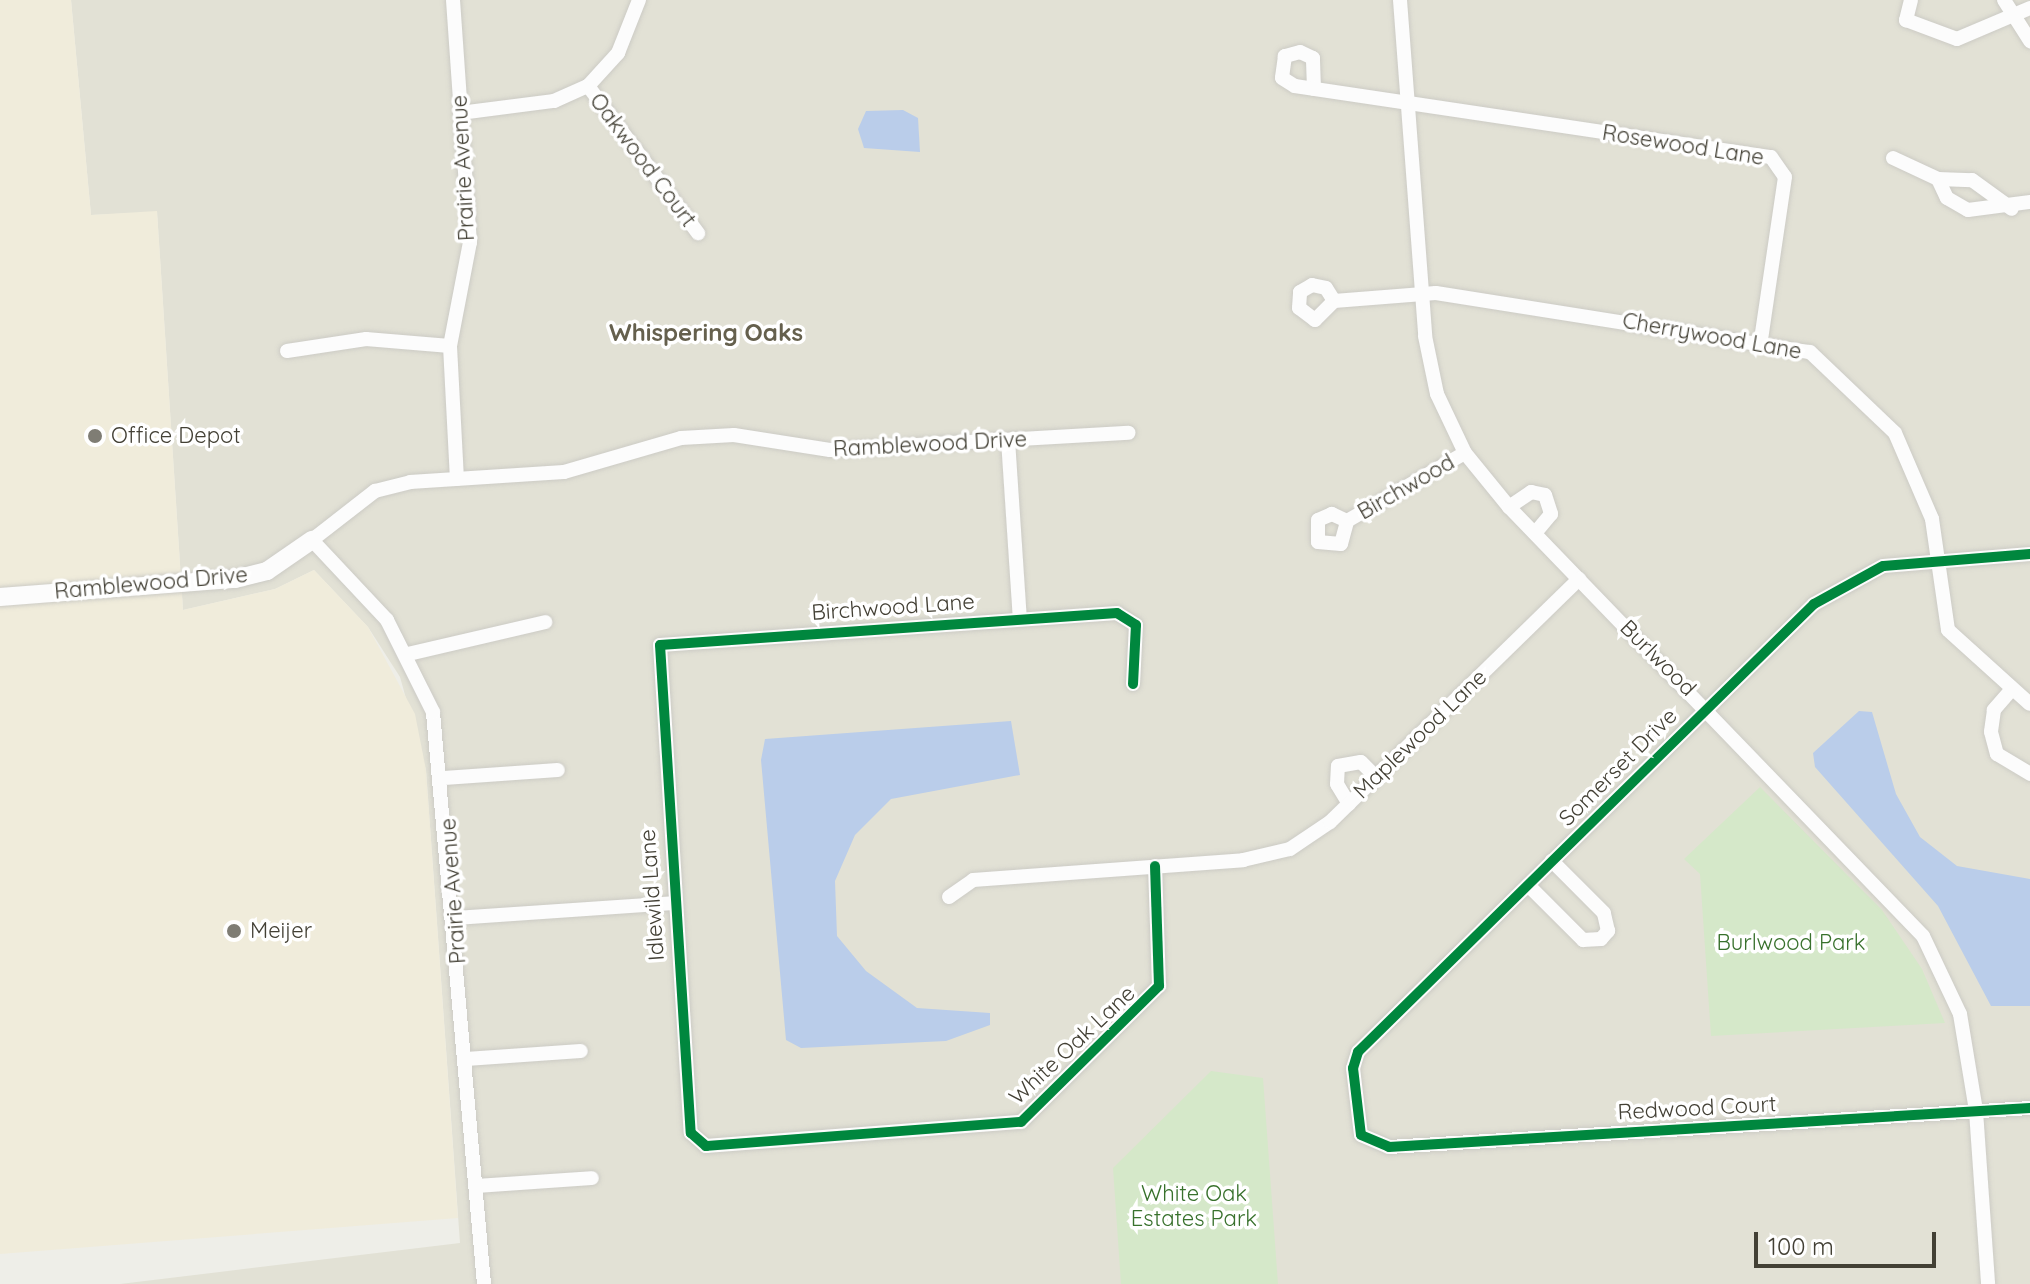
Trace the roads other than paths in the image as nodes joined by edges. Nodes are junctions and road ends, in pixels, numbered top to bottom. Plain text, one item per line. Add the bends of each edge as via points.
1 (453, 0) edge
2 (639, 0) edge
3 (1400, 0) edge
4 (1911, 0) edge
5 (2004, 0) edge
6 (2030, 8) edge
7 (2015, 17) junction
8 (2030, 41) edge
9 (588, 86) junction
10 (1314, 89) dead end
11 (1407, 101) junction
12 (460, 113) junction
13 (1893, 158) dead end
14 (1938, 179) junction
15 (2030, 202) edge
16 (2012, 209) junction
17 (698, 233) dead end
18 (1421, 294) junction
19 (1334, 301) dead end
20 (1761, 340) junction
21 (450, 346) junction
22 (287, 351) dead end
23 (1129, 433) dead end
24 (1008, 440) junction
25 (1465, 453) junction
26 (457, 479) junction
27 (1509, 507) junction
28 (1347, 521) dead end
29 (1535, 533) junction
30 (312, 540) junction
31 (2030, 554) edge
32 (1937, 560) junction
33 (1579, 579) junction
34 (0, 597) edge
35 (1020, 619) junction
36 (545, 622) dead end
37 (660, 645) joint
38 (408, 654) junction
39 (1133, 684) dead end
40 (2012, 689) junction
41 (2030, 704) edge
42 (1707, 707) junction
43 (558, 770) dead end
44 (2030, 774) edge
45 (1376, 777) junction
46 (444, 778) junction
47 (1349, 804) junction
48 (1552, 861) junction
49 (1155, 866) junction
50 (1528, 885) junction
51 (949, 897) dead end
52 (673, 903) junction
53 (455, 918) junction
54 (581, 1051) dead end
55 (466, 1059) junction
56 (2030, 1108) edge
57 (1976, 1111) junction
58 (696, 1142) joint
59 (1368, 1142) joint
60 (592, 1178) dead end
61 (476, 1186) junction
62 (484, 1284) edge
63 (1988, 1284) edge

1 - 12 street, Prairie Avenue
2 - 9 street via 618,53
3 - 11 street, Burlwood
4 - 7 street via 1906,20 1948,38
5 - 7 street
6 - 7 street
7 - 8 street
9 - 12 street via 554,101
9 - 17 street, Oakwood Court
10 - 11 street
11 - 18 street, Burlwood
11 - 20 street, Rosewood Lane via 1781,164
12 - 21 street, Prairie Avenue via 470,242
13 - 14 street
14 - 16 street via 1972,180
14 - 16 street via 1955,206
15 - 16 street
18 - 19 street, Cherrywood Lane
18 - 20 street, Cherrywood Lane
18 - 25 street, Burlwood via 1437,394
20 - 32 street, Cherrywood Lane via 1829,363 1880,412 1932,519
21 - 22 street via 366,339
21 - 26 street, Prairie Avenue
23 - 24 street, Ramblewood Drive
24 - 26 street, Ramblewood Drive via 830,450 734,435 681,438 564,472
24 - 35 street
25 - 27 street, Burlwood
25 - 28 street, Birchwood
26 - 30 street, Ramblewood Drive via 375,491
27 - 29 street, Burlwood
27 - 29 street via 1531,492 1545,495 1551,514
29 - 33 street, Burlwood
30 - 34 street, Ramblewood Drive via 267,571 235,579
30 - 38 street, Prairie Avenue via 387,620
31 - 32 street, Somerset Drive
32 - 40 street, Cherrywood Lane via 1948,630
32 - 42 street, Somerset Drive via 1848,579
33 - 42 street, Burlwood
33 - 45 street, Maplewood Lane
35 - 37 street, Birchwood Lane
35 - 39 street, Birchwood Lane via 1130,616 1139,669
36 - 38 street
37 - 52 street, Idlewild Lane
38 - 46 street, Prairie Avenue via 433,712
40 - 41 street, Cherrywood Lane
40 - 44 street via 1994,710 1991,732 1997,754
42 - 48 street, Somerset Drive
42 - 57 street, Burlwood via 1923,936 1960,1014
43 - 46 street
45 - 47 street, Maplewood Lane
45 - 47 street via 1361,762 1338,766 1337,784
46 - 53 street, Prairie Avenue
47 - 49 street, Maplewood Lane via 1290,849 1243,860
48 - 50 street, Somerset Drive
48 - 50 street via 1604,913 1608,931 1601,939 1583,940
49 - 51 street, Maplewood Lane via 973,880
49 - 58 street, White Oak Lane via 1159,986 1021,1122
50 - 59 street, Somerset Drive via 1358,1052 1357,1124
52 - 53 street
52 - 58 street, Idlewild Lane
53 - 55 street, Prairie Avenue
54 - 55 street
55 - 61 street, Prairie Avenue
56 - 57 street, Redwood Court
57 - 59 street, Redwood Court via 1389,1147
57 - 63 street, Burlwood
60 - 61 street
61 - 62 street, Prairie Avenue

